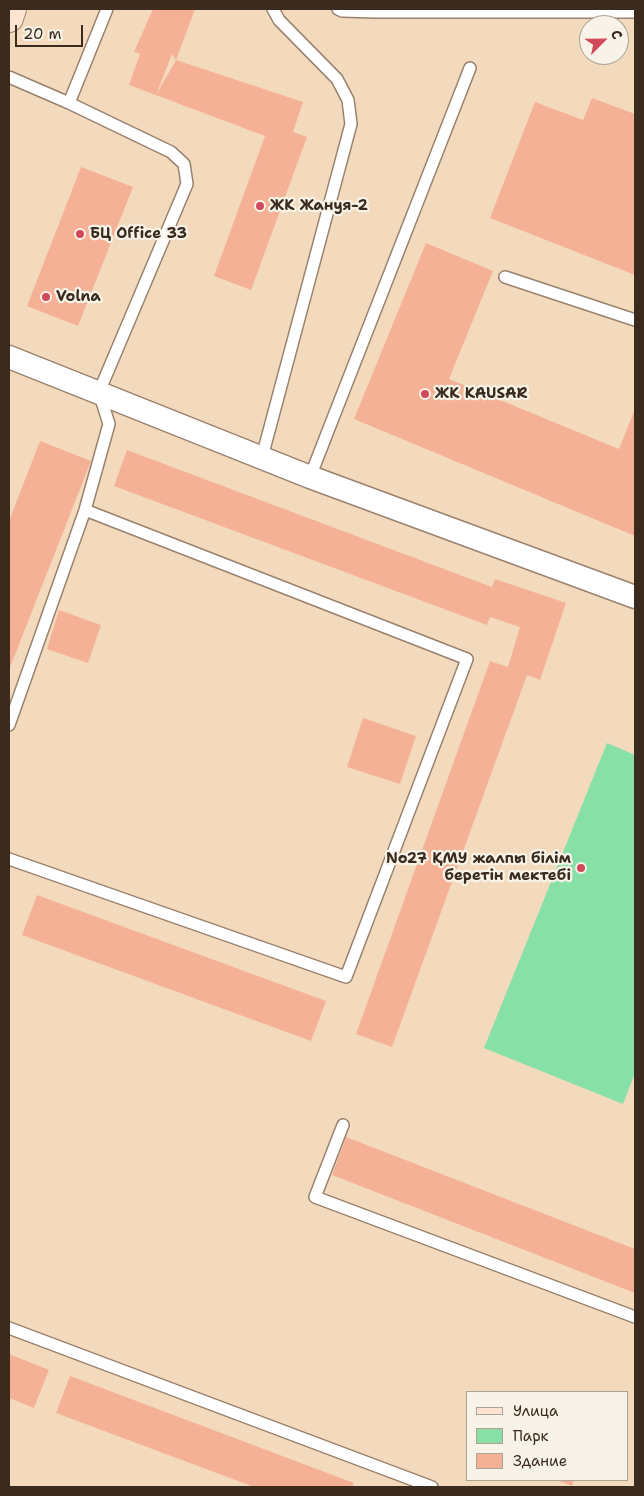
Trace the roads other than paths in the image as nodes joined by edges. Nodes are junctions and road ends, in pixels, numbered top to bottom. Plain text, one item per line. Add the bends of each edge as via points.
1 (12, 9) edge
2 (107, 9) edge
3 (273, 9) edge
4 (338, 9) edge
5 (635, 12) edge
6 (9, 18) edge
7 (470, 68) dead end
8 (9, 77) edge
9 (69, 103) junction
10 (505, 276) dead end
11 (635, 320) edge
12 (9, 358) edge
13 (99, 392) junction
14 (262, 457) junction
15 (310, 477) junction
16 (85, 510) junction
17 (635, 597) edge
18 (9, 725) edge
19 (9, 859) edge
20 (343, 1125) dead end
21 (635, 1317) edge
22 (9, 1328) edge
23 (432, 1487) edge

1 - 6 main road
2 - 9 lane
3 - 14 lane via 278,20 337,79 348,100 351,124
4 - 5 lane via 377,12
7 - 15 lane
8 - 9 lane
9 - 13 lane via 171,152 184,164 187,184
10 - 11 lane
12 - 13 street
13 - 14 street
13 - 16 lane via 109,424
14 - 15 street
15 - 17 street
16 - 18 lane
16 - 19 lane via 467,659 346,977
20 - 21 lane via 315,1197
22 - 23 lane

